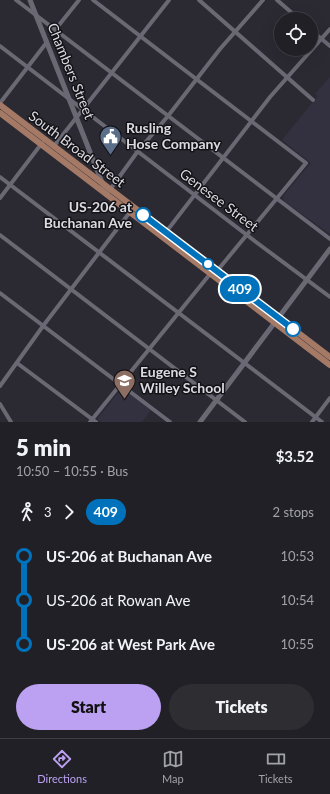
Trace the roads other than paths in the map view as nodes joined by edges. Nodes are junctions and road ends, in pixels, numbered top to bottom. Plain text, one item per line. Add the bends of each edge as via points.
1 (16, 0) edge
2 (30, 0) edge
3 (79, 0) edge
4 (93, 0) edge
5 (169, 0) edge
6 (199, 0) edge
7 (263, 0) edge
8 (277, 0) edge
9 (291, 12) edge
10 (36, 15) junction
11 (330, 29) edge
12 (55, 30) junction
13 (235, 32) junction
14 (140, 36) junction
15 (318, 36) edge
16 (321, 39) junction
17 (47, 42) junction
18 (0, 46) edge
19 (330, 46) edge
20 (27, 67) junction
21 (112, 73) junction
22 (287, 78) junction
23 (196, 79) junction
24 (69, 99) junction
25 (313, 100) dead end
26 (0, 104) edge
27 (83, 110) junction
28 (0, 113) edge
29 (168, 116) junction
30 (77, 117) junction
31 (251, 122) junction
32 (42, 142) junction
33 (54, 146) junction
34 (138, 152) junction
35 (223, 158) junction
36 (0, 177) edge
37 (10, 184) junction
38 (103, 184) junction
39 (108, 192) junction
40 (194, 195) junction
41 (0, 198) edge
42 (277, 198) junction
43 (117, 199) junction
44 (130, 212) junction
45 (166, 232) junction
46 (247, 234) junction
47 (0, 235) edge
48 (330, 239) edge
49 (330, 249) edge
50 (100, 252) junction
51 (217, 271) junction
52 (210, 274) junction
53 (306, 280) junction
54 (72, 290) junction
55 (0, 293) edge
56 (330, 297) edge
57 (179, 314) junction
58 (278, 318) junction
59 (274, 323) junction
60 (43, 326) junction
61 (149, 349) junction
62 (330, 357) edge
63 (17, 363) junction
64 (244, 363) junction
65 (330, 365) edge
66 (121, 385) junction
67 (0, 386) edge
68 (330, 398) edge
69 (216, 400) junction
70 (0, 404) edge
71 (316, 417) junction
72 (93, 421) edge
73 (12, 422) edge
74 (170, 422) edge
75 (200, 422) edge
76 (245, 422) edge
77 (312, 422) edge
78 (322, 422) edge

1 - 10 street
2 - 10 street, Chambers Street
3 - 12 street
4 - 14 street
5 - 14 street
6 - 13 street
7 - 13 street
8 - 9 street
10 - 12 street
10 - 17 street, Chambers Street
11 - 16 street
12 - 21 street
13 - 22 street
13 - 23 street
14 - 21 street
14 - 23 street
15 - 16 street
16 - 19 street
16 - 22 street
17 - 20 street
17 - 24 street, Chambers Street
18 - 20 street, Genesee Street
20 - 24 street, Genesee Street
20 - 26 street
21 - 27 street
21 - 29 street
22 - 25 street
22 - 31 street
23 - 29 street
23 - 31 street
24 - 27 street, Genesee Street
24 - 30 street, Chambers Street
26 - 32 main road, South Broad Street
27 - 30 street
27 - 34 street, Genesee Street
28 - 32 main road, South Broad Street
29 - 34 street
29 - 35 street
30 - 33 street
30 - 38 street, Chambers Street
31 - 35 street
31 - 42 street via 306,163
32 - 33 main road, South Broad Street
32 - 37 street
32 - 39 main road, South Broad Street
33 - 38 main road, South Broad Street
34 - 39 street
34 - 40 street, Genesee Street
35 - 40 street
35 - 42 street
36 - 37 street
37 - 41 street
37 - 50 street
38 - 39 main road, South Broad Street
39 - 43 main road, South Broad Street
40 - 45 street
40 - 46 street, Genesee Street
42 - 46 street
42 - 48 street
43 - 44 main road, South Broad Street
43 - 45 main road, South Broad Street
44 - 50 street
44 - 52 main road, South Broad Street
45 - 51 main road, South Broad Street
46 - 51 street
46 - 53 street, Genesee Street
47 - 54 street
49 - 53 street
50 - 54 street
50 - 57 street
51 - 58 main road, South Broad Street
52 - 57 street
52 - 59 main road, South Broad Street
53 - 56 street, Genesee Street
53 - 58 street
54 - 60 street
54 - 61 street
55 - 60 street
57 - 61 street
57 - 64 street
58 - 59 street
58 - 62 main road, South Broad Street
59 - 64 street
59 - 65 main road, South Broad Street
60 - 63 street
60 - 66 street
61 - 66 street
61 - 69 street
63 - 67 street
63 - 72 street
64 - 69 street
64 - 71 street
66 - 72 street
66 - 74 street
68 - 71 street
69 - 75 street
69 - 76 street
70 - 73 street
71 - 77 street
71 - 78 street

